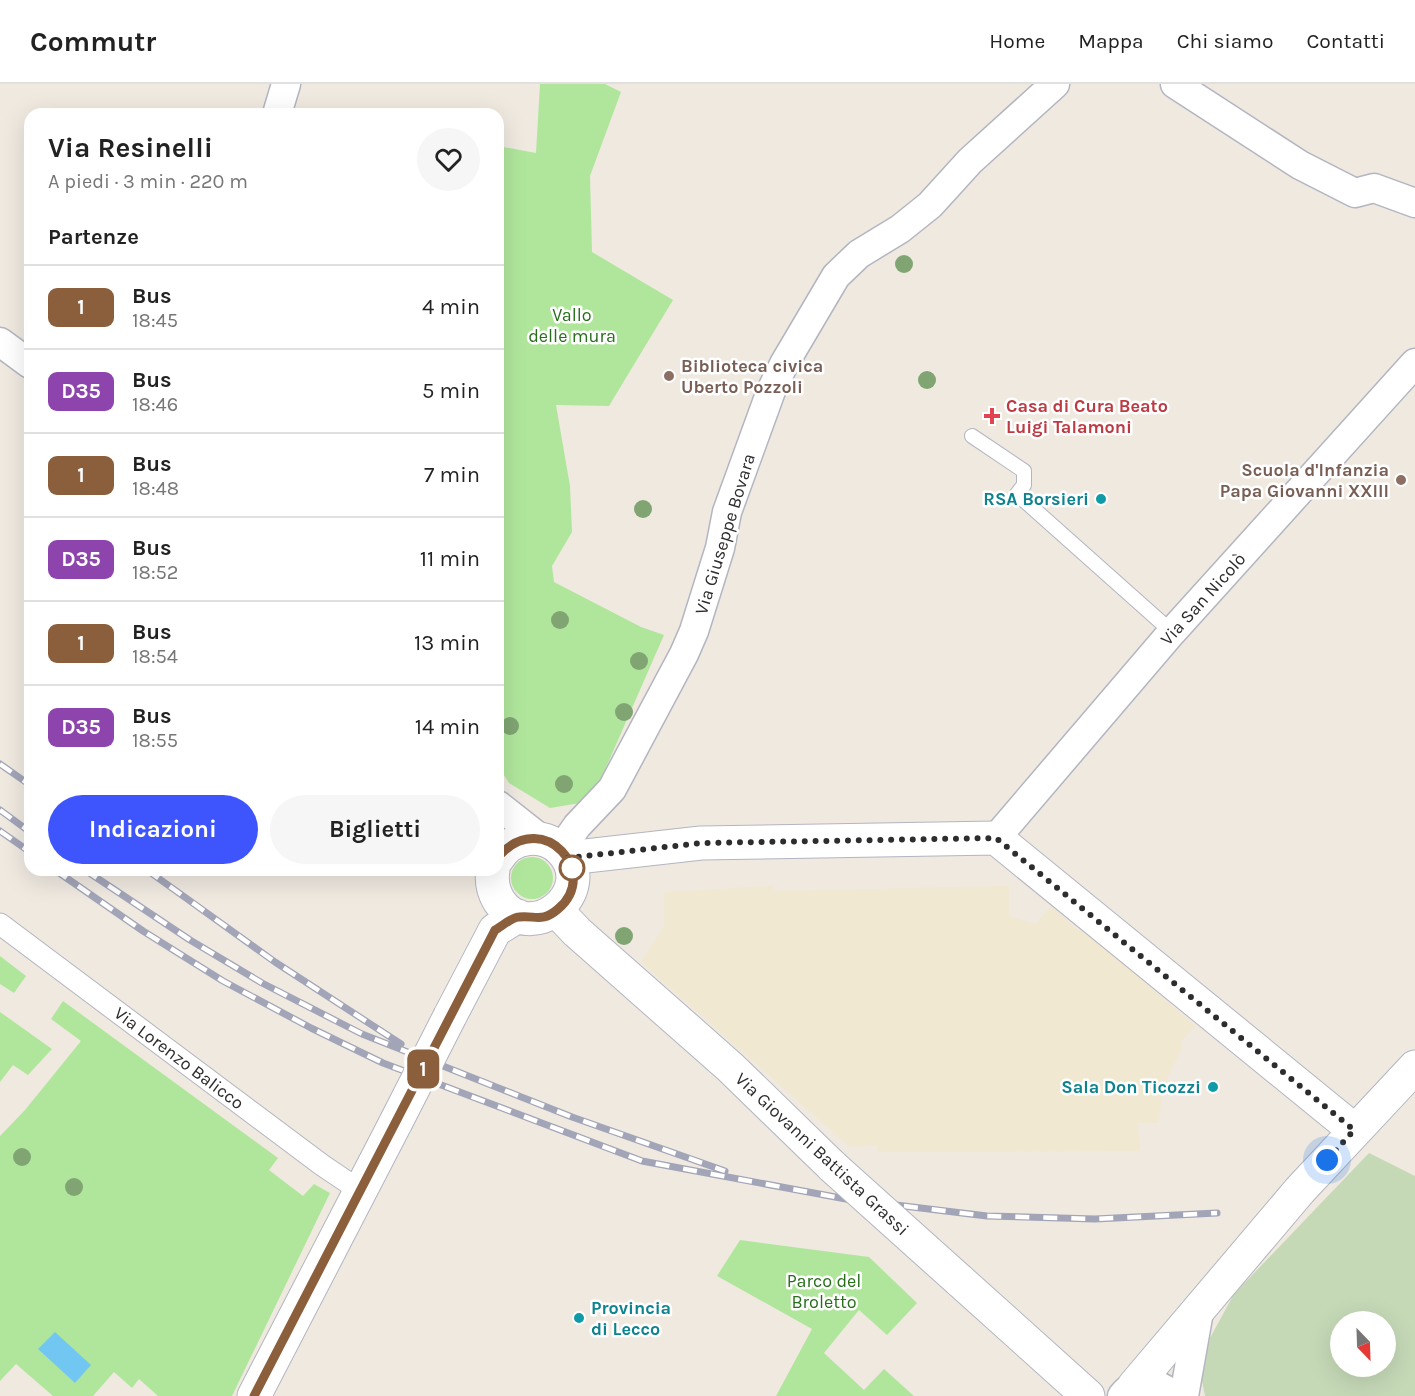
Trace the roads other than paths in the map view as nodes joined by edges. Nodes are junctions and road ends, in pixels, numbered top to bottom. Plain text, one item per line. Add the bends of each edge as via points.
1 (286, 84) edge
2 (1055, 84) edge
3 (1175, 84) edge
4 (279, 108) edge
5 (1415, 203) edge
6 (0, 342) edge
7 (24, 360) edge
8 (1415, 363) edge
9 (972, 436) dead end
10 (1172, 632) junction
11 (504, 810) edge
12 (996, 838) junction
13 (556, 849) junction
14 (504, 851) edge
15 (493, 876) edge
16 (557, 910) junction
17 (518, 916) junction
18 (0, 924) edge
19 (1415, 1067) edge
20 (1354, 1130) junction
21 (359, 1190) junction
22 (1200, 1306) junction
23 (1128, 1391) edge
24 (254, 1396) edge
25 (1088, 1396) edge
26 (1174, 1396) edge
27 (1184, 1396) edge

1 - 4 street
2 - 13 street, Via Giuseppe Bovara via 970,161 930,205 859,254 836,276 771,390 684,654 612,789
3 - 5 street via 1300,165 1355,193 1374,188
6 - 7 street
8 - 10 street, Via San Nicolò
9 - 10 lane via 1024,471 1024,485 1017,494
10 - 12 street, Via San Nicolò
11 - 13 street
12 - 13 street
12 - 20 street
13 - 14 street via 518,840
13 - 16 street via 573,881 565,902
15 - 17 street via 492,884 501,904
16 - 17 street via 538,918
16 - 25 street, Via Giovanni Battista Grassi, bridge via 833,1167
17 - 21 street, bridge via 495,930
18 - 21 street, Via Lorenzo Balicco
19 - 20 street
20 - 22 street
21 - 24 street
22 - 23 street
22 - 27 street
23 - 26 street via 1156,1384

